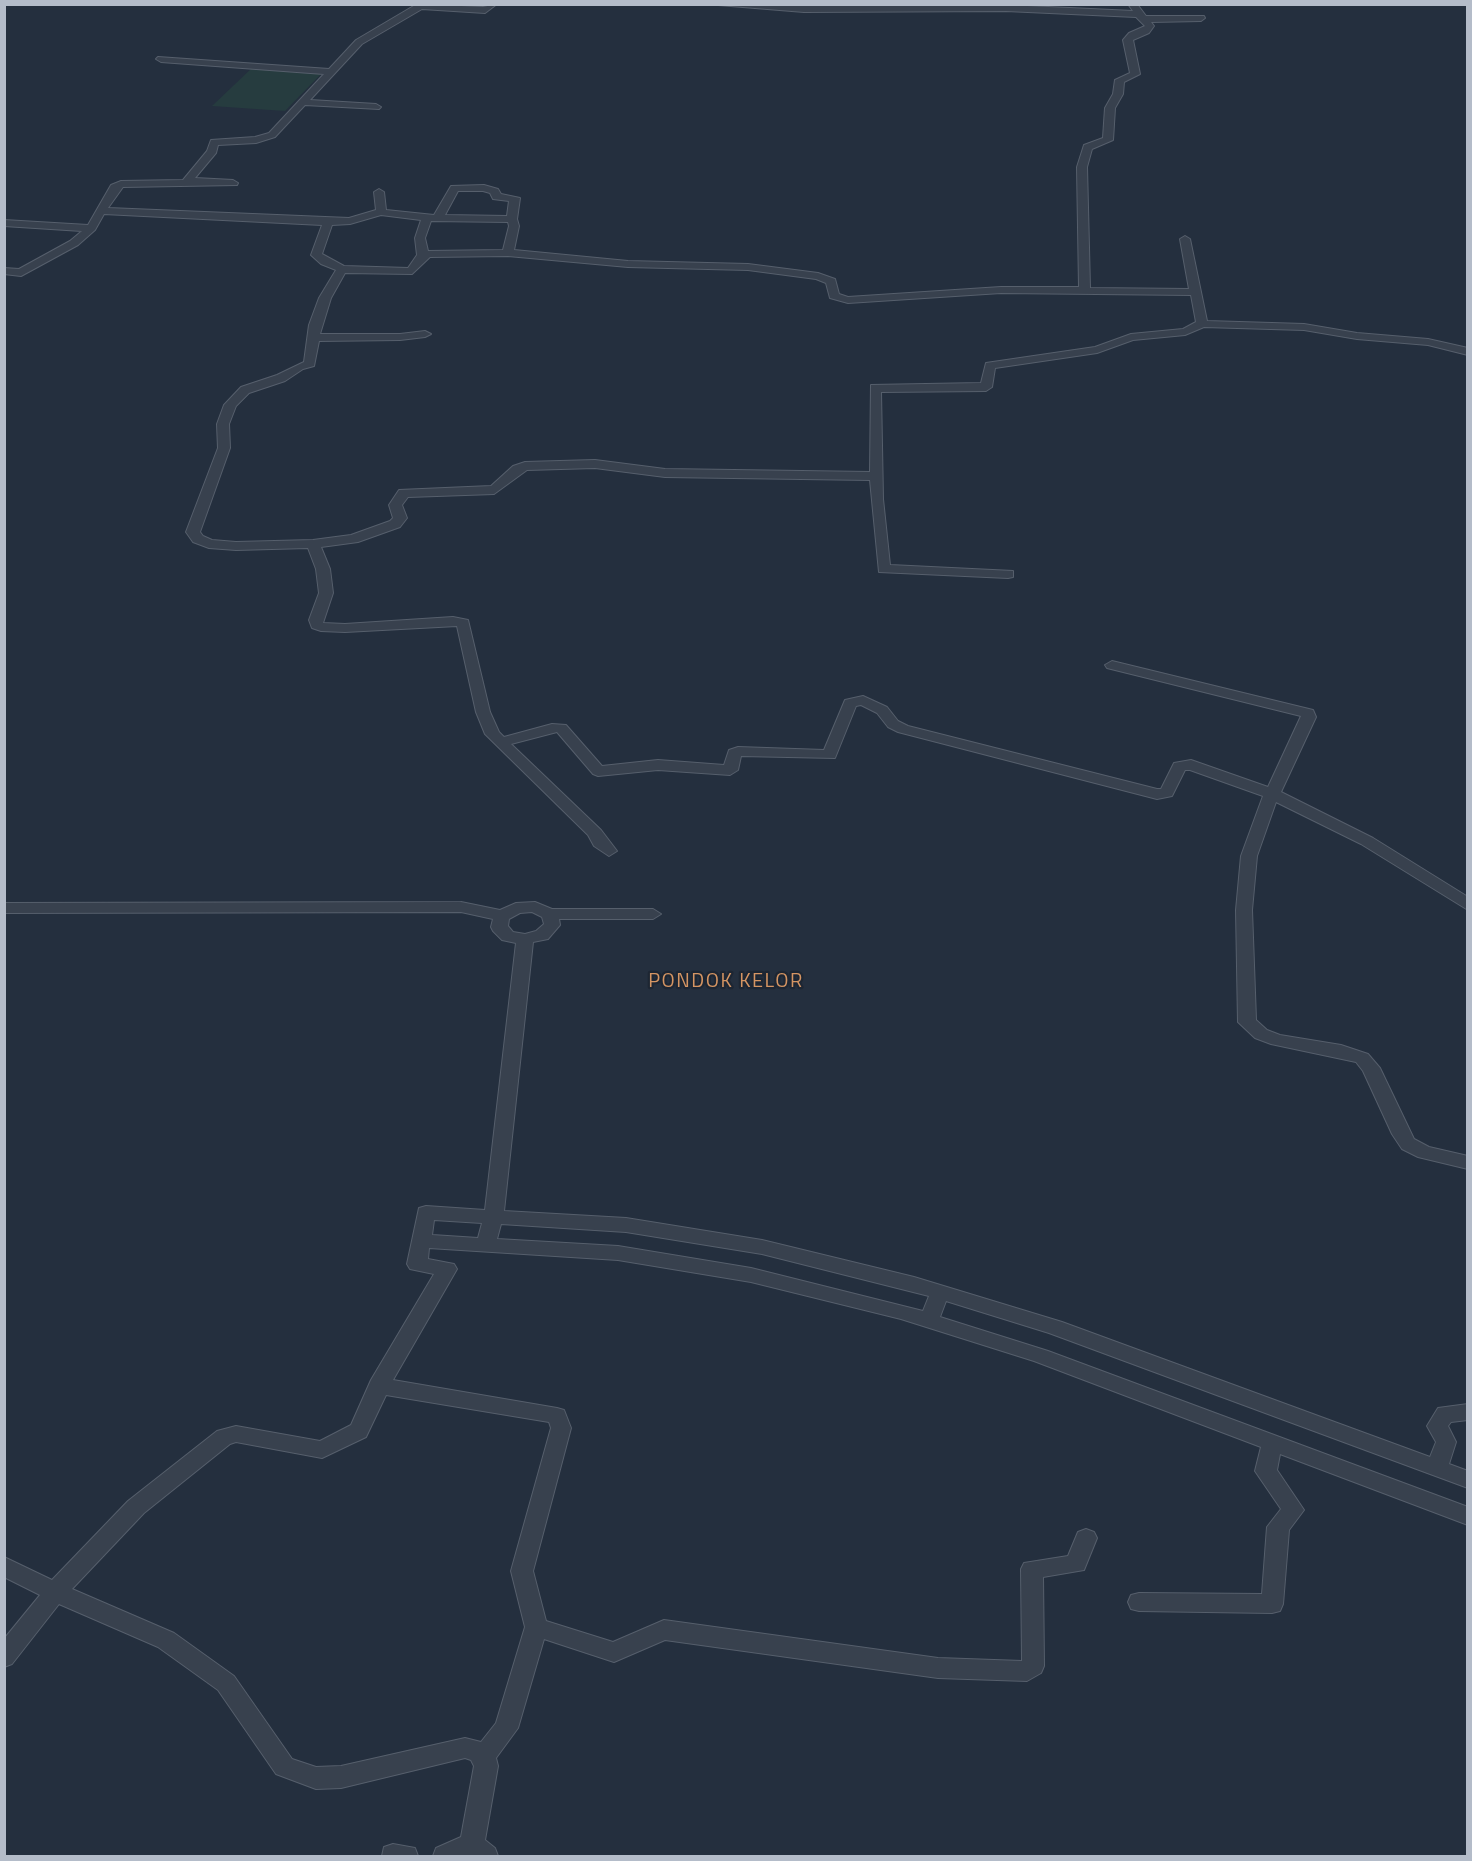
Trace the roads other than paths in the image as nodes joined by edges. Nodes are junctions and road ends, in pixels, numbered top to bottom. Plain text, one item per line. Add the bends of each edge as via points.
1 (493, 4) edge
2 (710, 4) edge
3 (1132, 4) edge
4 (423, 5) edge
5 (1142, 17) junction
6 (1201, 18) dead end
7 (161, 59) dead end
8 (331, 72) junction
9 (302, 102) junction
10 (376, 107) dead end
11 (190, 181) junction
12 (233, 183) dead end
13 (379, 192) dead end
14 (101, 211) junction
15 (381, 212) junction
16 (432, 218) junction
17 (512, 219) junction
18 (328, 222) junction
19 (4, 223) edge
20 (91, 228) junction
21 (1185, 239) dead end
22 (508, 253) junction
23 (423, 256) junction
24 (342, 269) junction
25 (7, 276) edge
26 (1085, 291) junction
27 (1195, 292) junction
28 (1202, 324) junction
29 (425, 334) dead end
30 (312, 338) junction
31 (1467, 352) edge
32 (876, 476) junction
33 (313, 544) junction
34 (1008, 574) dead end
35 (1112, 665) dead end
36 (500, 743) junction
37 (1272, 794) junction
38 (609, 850) dead end
39 (1467, 905) edge
40 (4, 908) edge
41 (549, 914) junction
42 (653, 914) dead end
43 (502, 916) junction
44 (525, 939) junction
45 (1467, 1163) edge
46 (494, 1216) junction
47 (421, 1241) junction
48 (486, 1244) junction
49 (940, 1292) junction
50 (929, 1321) junction
51 (378, 1386) junction
52 (1467, 1412) edge
53 (1272, 1442) junction
54 (1437, 1469) junction
55 (1467, 1480) edge
56 (1467, 1516) edge
57 (1086, 1538) dead end
58 (4, 1566) edge
59 (55, 1592) junction
60 (1139, 1602) dead end
61 (536, 1627) junction
62 (4, 1657) edge
63 (484, 1756) junction
64 (481, 1852) edge
65 (445, 1857) edge

1 - 4 street via 484,10
2 - 5 street via 804,9 1006,8
3 - 5 street
4 - 8 street via 359,42
5 - 6 street
5 - 26 street via 1150,28 1128,40 1135,75 1120,80 1110,108 1108,140 1088,147 1082,167
7 - 8 street
8 - 9 street
9 - 10 street
9 - 11 street via 272,135 256,140 214,142 212,151
11 - 12 street
11 - 14 street via 121,184 115,187
13 - 15 street
14 - 18 street
14 - 20 street
15 - 16 street
15 - 18 street via 350,221
16 - 17 street
16 - 17 street via 455,188 484,188 494,191 497,197 515,198
16 - 23 street via 420,238
17 - 22 street
18 - 24 street via 316,255
19 - 20 street
20 - 25 street via 74,243 21,273
21 - 27 street
22 - 23 street
22 - 26 street via 628,264 748,267 818,276 831,281 834,296 848,300 1001,290
23 - 24 street via 412,271
24 - 30 street via 325,298
26 - 27 street
27 - 28 street
28 - 31 street via 1304,327 1428,342
28 - 32 street via 1185,332 1131,337 1097,350 990,365 986,387 875,388
29 - 30 street
30 - 33 street via 310,364 245,390 230,405 223,424 224,448 194,532 208,544
32 - 33 street via 664,473 595,464 525,466 494,490 404,493 395,505 400,518 395,524 366,536
32 - 34 street via 884,569
33 - 36 street via 323,569 326,593 317,625 345,628 463,623 483,712
35 - 37 street via 1308,713
36 - 37 street via 561,728 598,771 658,765 730,770 738,751 830,755 850,703 863,700 882,710 893,724 903,729 1107,783 1164,794 1179,766 1185,764
36 - 38 street
37 - 39 street via 1367,841
37 - 45 street via 1249,856 1244,910 1247,1022 1261,1034 1277,1040 1362,1058 1371,1068 1408,1144
40 - 43 street via 460,907
41 - 42 street
41 - 43 street via 526,907
41 - 44 street via 552,925 542,935
43 - 44 street via 499,927 508,936
44 - 46 street
46 - 47 street via 426,1213
46 - 48 street
46 - 49 street via 626,1225 750,1245
47 - 48 street
47 - 51 street via 417,1264 447,1269
48 - 50 street via 618,1253 751,1275
49 - 50 street
49 - 54 street via 1055,1328
50 - 53 street via 1041,1356
51 - 59 street via 362,1428 327,1449 315,1451 236,1434 224,1437 136,1507
51 - 61 street via 557,1416 561,1428 522,1571
52 - 54 street via 1445,1414 1437,1426 1446,1442
53 - 56 street
53 - 60 street via 1266,1471 1293,1509 1278,1527 1272,1604
54 - 55 street
57 - 61 street via 1076,1564 1032,1569 1033,1666 1027,1671 938,1668 664,1630 614,1652
58 - 59 street
59 - 62 street
59 - 63 street via 166,1641 226,1683 285,1767 316,1778 341,1777 465,1748
61 - 63 street via 506,1728
63 - 64 street via 486,1766 473,1834
64 - 65 street via 458,1849

